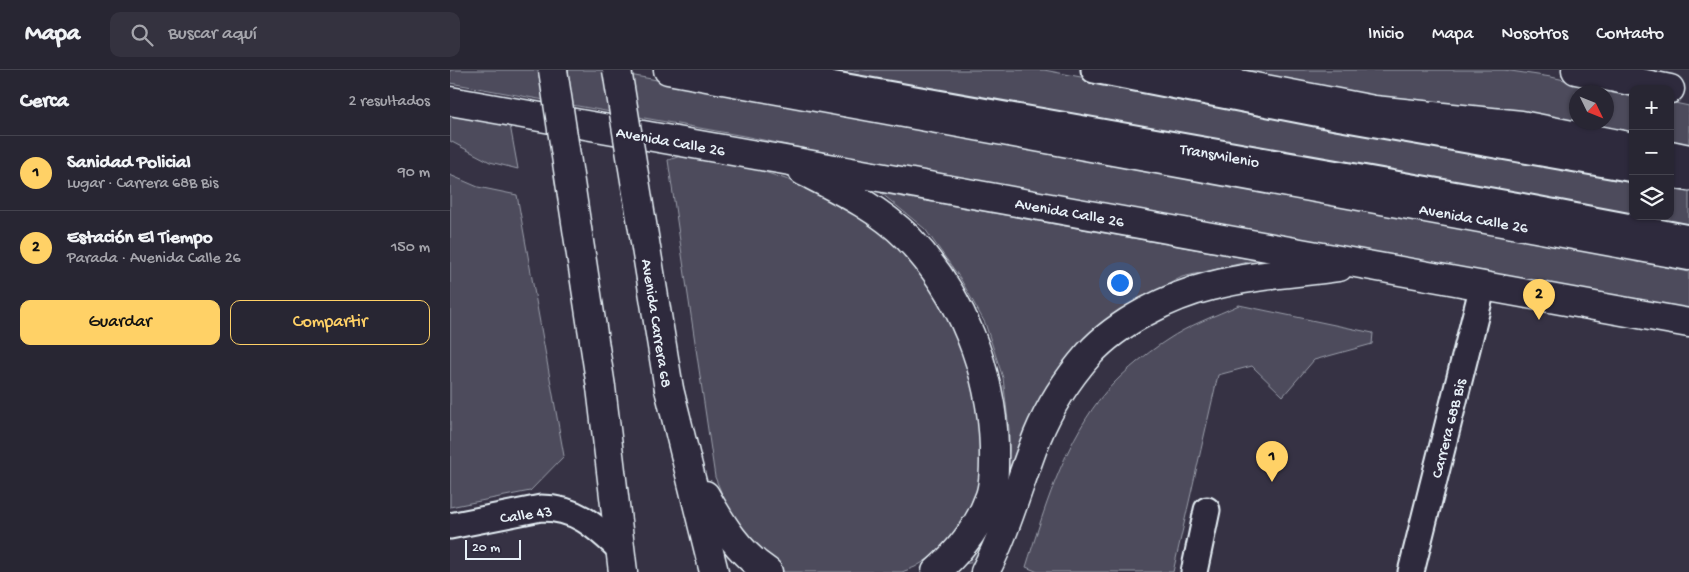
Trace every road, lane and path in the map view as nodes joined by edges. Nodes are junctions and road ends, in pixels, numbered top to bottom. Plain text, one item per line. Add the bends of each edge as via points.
1 (553, 70) edge
2 (617, 70) edge
3 (668, 70) edge
4 (751, 70) edge
5 (1094, 70) edge
6 (1167, 70) edge
7 (1576, 70) edge
8 (1679, 89) edge
9 (450, 101) edge
10 (450, 106) edge
11 (490, 108) junction
12 (1629, 146) edge
13 (1674, 156) edge
14 (779, 159) junction
15 (1689, 159) edge
16 (1629, 168) edge
17 (1674, 176) edge
18 (1689, 178) edge
19 (1689, 238) edge
20 (1689, 256) edge
21 (1365, 264) junction
22 (1483, 284) junction
23 (1689, 322) edge
24 (685, 452) junction
25 (1207, 510) dead end
26 (450, 526) edge
27 (621, 560) edge
28 (714, 572) edge
29 (768, 572) edge
30 (936, 572) edge
31 (985, 572) edge
32 (1194, 572) edge
33 (1411, 572) edge

1 - 27 main road, bridge via 601,387
2 - 24 main road, Avenida Carrera 68, bridge via 668,389
3 - 20 main road, Avenida Calle 26
4 - 19 street, TransMilenio
5 - 16 street
6 - 12 main road via 1374,110 1520,125
7 - 8 main road
9 - 11 main road, Avenida Calle 26
10 - 11 street
11 - 14 main road, Avenida Calle 26
13 - 15 main road
14 - 21 main road, Avenida Calle 26
14 - 30 main road via 857,200 907,238 938,275 954,301 979,358 994,430 990,494 974,531
17 - 18 street
21 - 22 main road, Avenida Calle 26
21 - 31 main road via 1212,285 1136,317 1112,334 1090,353 1052,406
22 - 23 main road, Avenida Calle 26
22 - 33 street, Carrera 68B Bis
24 - 28 main road, Avenida Carrera 68
24 - 29 main road via 721,524 742,551
25 - 32 street
26 - 27 street, Calle 43 via 541,508 556,508 573,512 588,521

